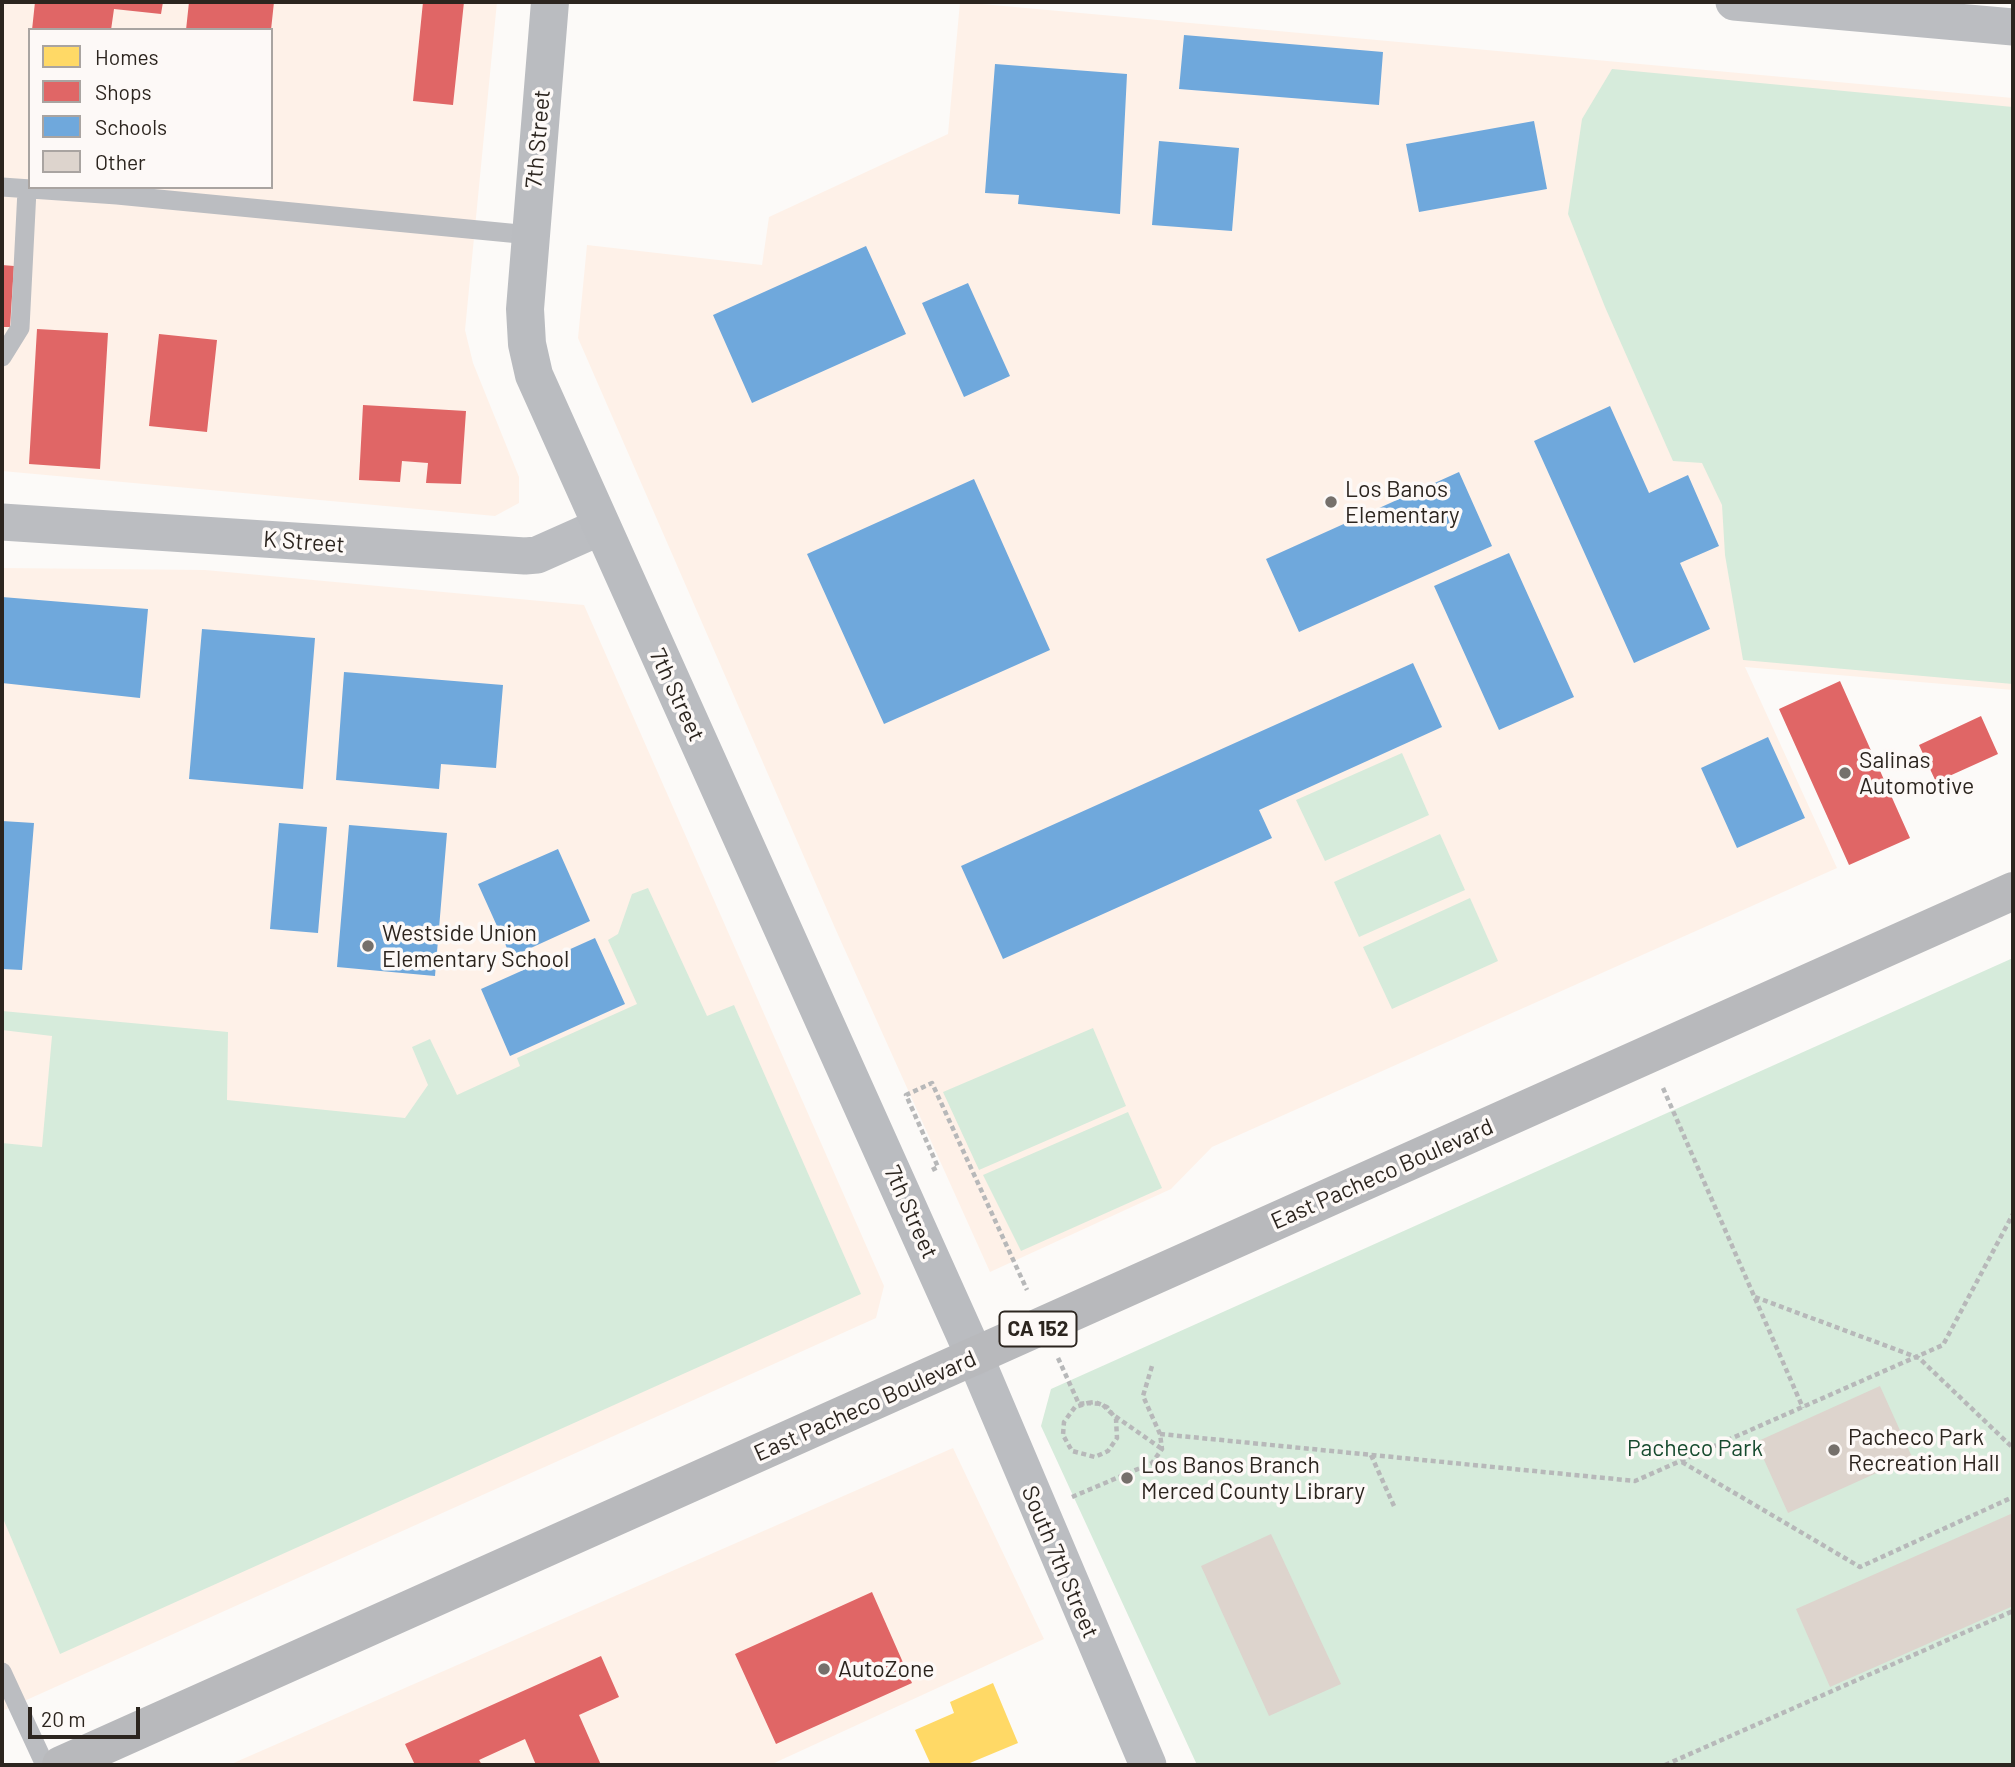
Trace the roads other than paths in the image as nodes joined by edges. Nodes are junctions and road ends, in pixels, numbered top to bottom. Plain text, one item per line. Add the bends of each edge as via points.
1 (550, 2) edge
2 (1734, 2) edge
3 (2013, 27) edge
4 (2, 187) edge
5 (27, 190) junction
6 (530, 234) junction
7 (2, 357) edge
8 (2, 522) edge
9 (600, 527) junction
10 (2013, 891) edge
11 (975, 1357) junction
12 (2, 1672) edge
13 (45, 1765) edge
14 (61, 1765) edge
15 (1148, 1765) edge

1 - 6 street, 7th Street
2 - 3 street
4 - 5 lane
5 - 6 lane via 117,194
5 - 7 lane via 20,328
6 - 9 street, 7th Street via 527,344 534,375
8 - 9 street, K Street via 525,556
9 - 11 street, 7th Street
10 - 11 highway, East Pacheco Boulevard / CA 152
11 - 14 highway, East Pacheco Boulevard / CA 152
11 - 15 street, South 7th Street
12 - 13 lane

